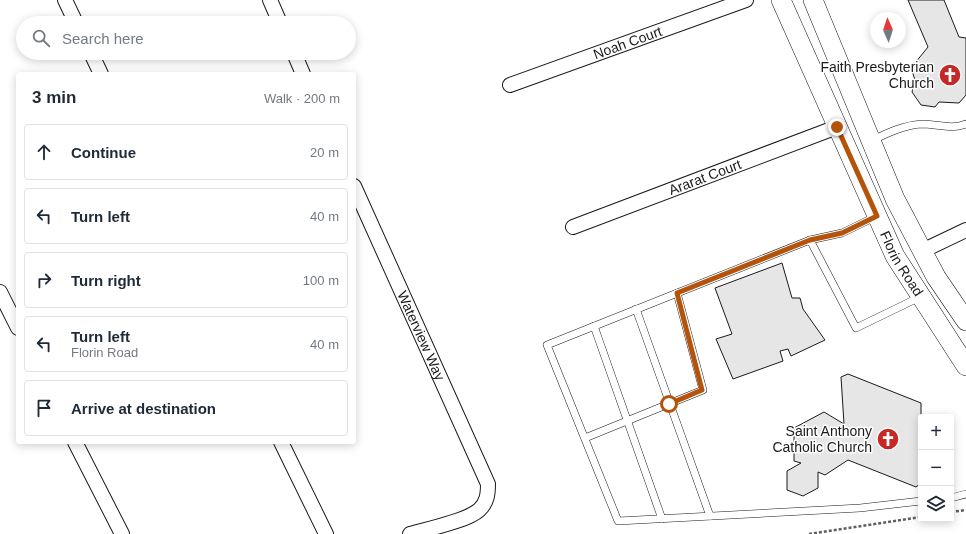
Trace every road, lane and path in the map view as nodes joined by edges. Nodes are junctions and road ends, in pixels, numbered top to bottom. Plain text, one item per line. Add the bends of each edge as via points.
1 (65, 0) edge
2 (270, 0) edge
3 (746, 0) edge
4 (781, 0) edge
5 (814, 0) edge
6 (73, 16) edge
7 (277, 16) edge
8 (94, 60) edge
9 (297, 60) edge
10 (100, 72) edge
11 (302, 72) edge
12 (510, 85) dead end
13 (966, 124) edge
14 (837, 127) junction
15 (871, 141) junction
16 (356, 190) edge
17 (877, 216) junction
18 (573, 226) dead end
19 (966, 230) edge
20 (810, 240) junction
21 (922, 250) junction
22 (0, 292) edge
23 (677, 293) junction
24 (920, 296) junction
25 (636, 309) junction
26 (966, 321) edge
27 (16, 324) edge
28 (594, 326) junction
29 (966, 366) edge
30 (669, 404) junction
31 (629, 420) junction
32 (585, 438) junction
33 (77, 444) edge
34 (282, 444) edge
35 (966, 494) edge
36 (954, 497) edge
37 (918, 501) edge
38 (966, 510) edge
39 (954, 512) edge
40 (710, 516) junction
41 (918, 517) edge
42 (662, 519) junction
43 (122, 534) edge
44 (326, 534) edge
45 (410, 534) edge
46 (809, 534) edge

1 - 6 street
2 - 7 street
3 - 12 street, Noah Court
4 - 14 main road, Florin Road
5 - 15 main road, Florin Road
8 - 10 street
9 - 11 street
13 - 15 lane via 922,124 899,128
14 - 17 main road, Florin Road
14 - 18 street, Ararat Court
15 - 21 main road, Florin Road via 895,199
16 - 45 street, Waterview Way via 488,484 486,500 472,515
17 - 20 lane via 842,233
17 - 24 main road, Florin Road via 895,256
19 - 21 street
20 - 23 lane
20 - 24 lane via 856,328
21 - 26 main road, Florin Road via 936,277
22 - 27 street
23 - 25 lane
23 - 30 lane via 702,390
24 - 29 main road, Florin Road
25 - 28 lane
25 - 30 lane
28 - 31 lane
28 - 32 lane via 547,345
30 - 31 lane
30 - 40 lane
31 - 32 lane
31 - 42 lane
32 - 42 lane via 618,521
33 - 43 street
34 - 44 street
35 - 36 lane
37 - 40 lane via 860,508
38 - 39 path
40 - 42 lane
41 - 46 path

